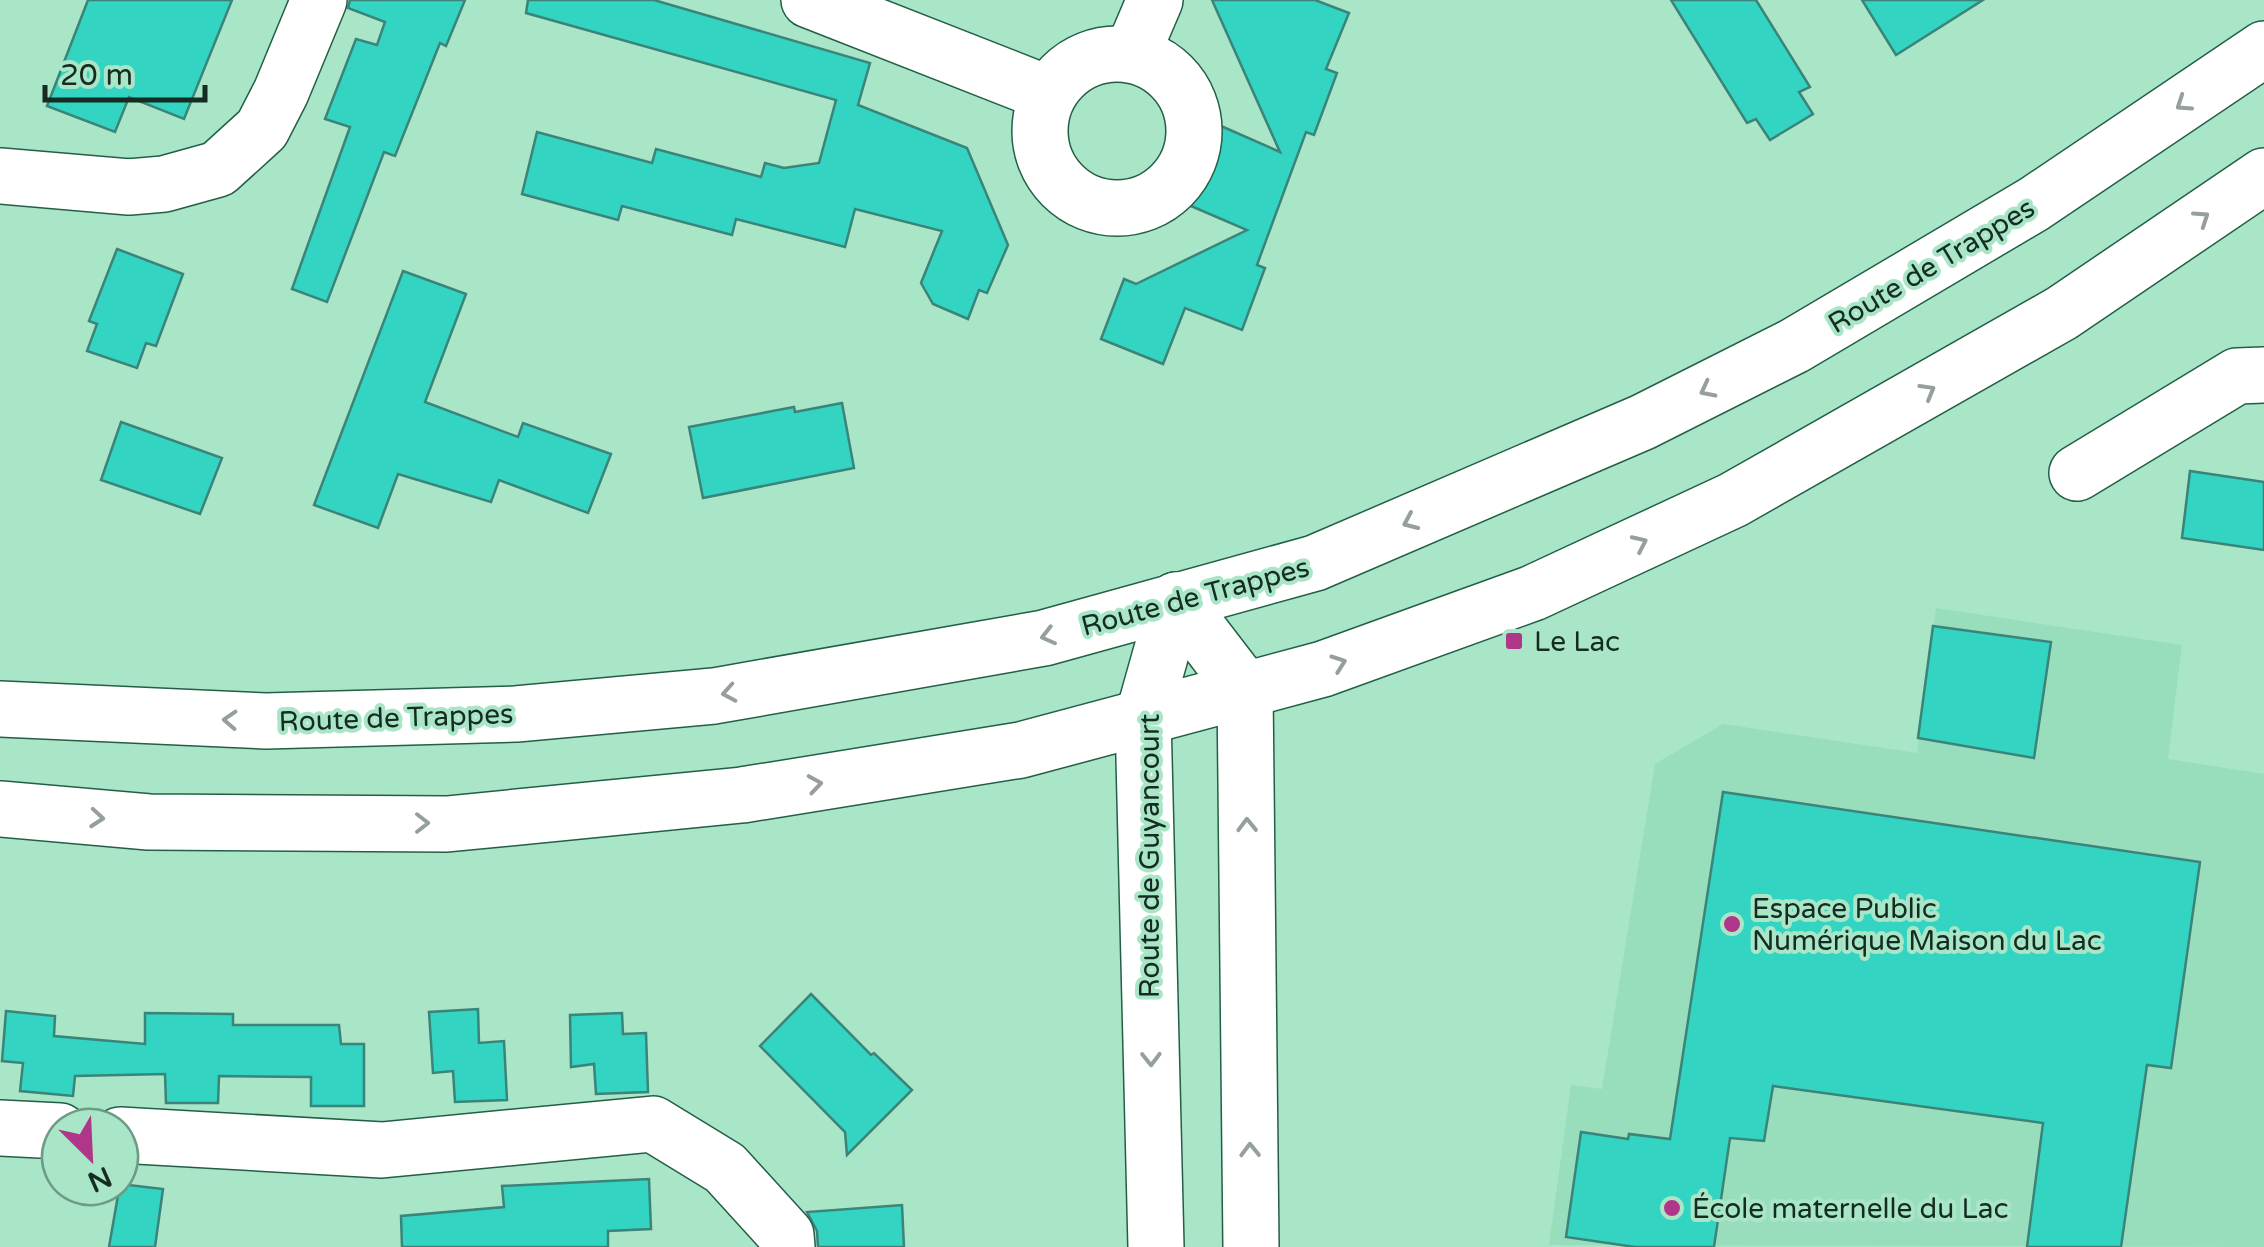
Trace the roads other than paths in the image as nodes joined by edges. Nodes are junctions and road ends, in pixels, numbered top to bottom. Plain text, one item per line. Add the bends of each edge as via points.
1 (319, 0) edge
2 (809, 0) edge
3 (1155, 0) edge
4 (2264, 49) edge
5 (1132, 54) junction
6 (1049, 94) junction
7 (0, 176) edge
8 (2264, 176) edge
9 (2264, 375) edge
10 (2078, 473) dead end
11 (1176, 600) junction
12 (1245, 690) junction
13 (0, 709) edge
14 (1143, 717) junction
15 (0, 809) edge
16 (0, 1128) edge
17 (40, 1130) edge
18 (140, 1136) edge
19 (786, 1247) edge
20 (1156, 1247) edge
21 (1251, 1247) edge

1 - 7 main road via 262,129 218,169 129,187
2 - 6 main road
3 - 5 main road
4 -> 11 main road, Route de Trappes via 2034,204 1744,372 1315,564
5 - 6 main road via 1084,61
5 - 6 main road via 1177,80 1196,128 1192,155 1160,196 1109,209 1063,188 1040,143
12 -> 8 main road via 1534,593 1733,500 2062,313
9 - 10 main road via 2237,376
11 - 12 main road
11 -> 13 main road, Route de Trappes via 1044,638 714,696 516,714 266,722
11 - 14 main road, Route de Guyancourt
12 - 14 main road
21 -> 12 main road
15 -> 14 main road via 148,822 447,824 742,796 1021,750
14 -> 20 main road, Route de Guyancourt
16 - 17 main road
18 - 19 main road via 382,1150 652,1124 725,1168 786,1235

